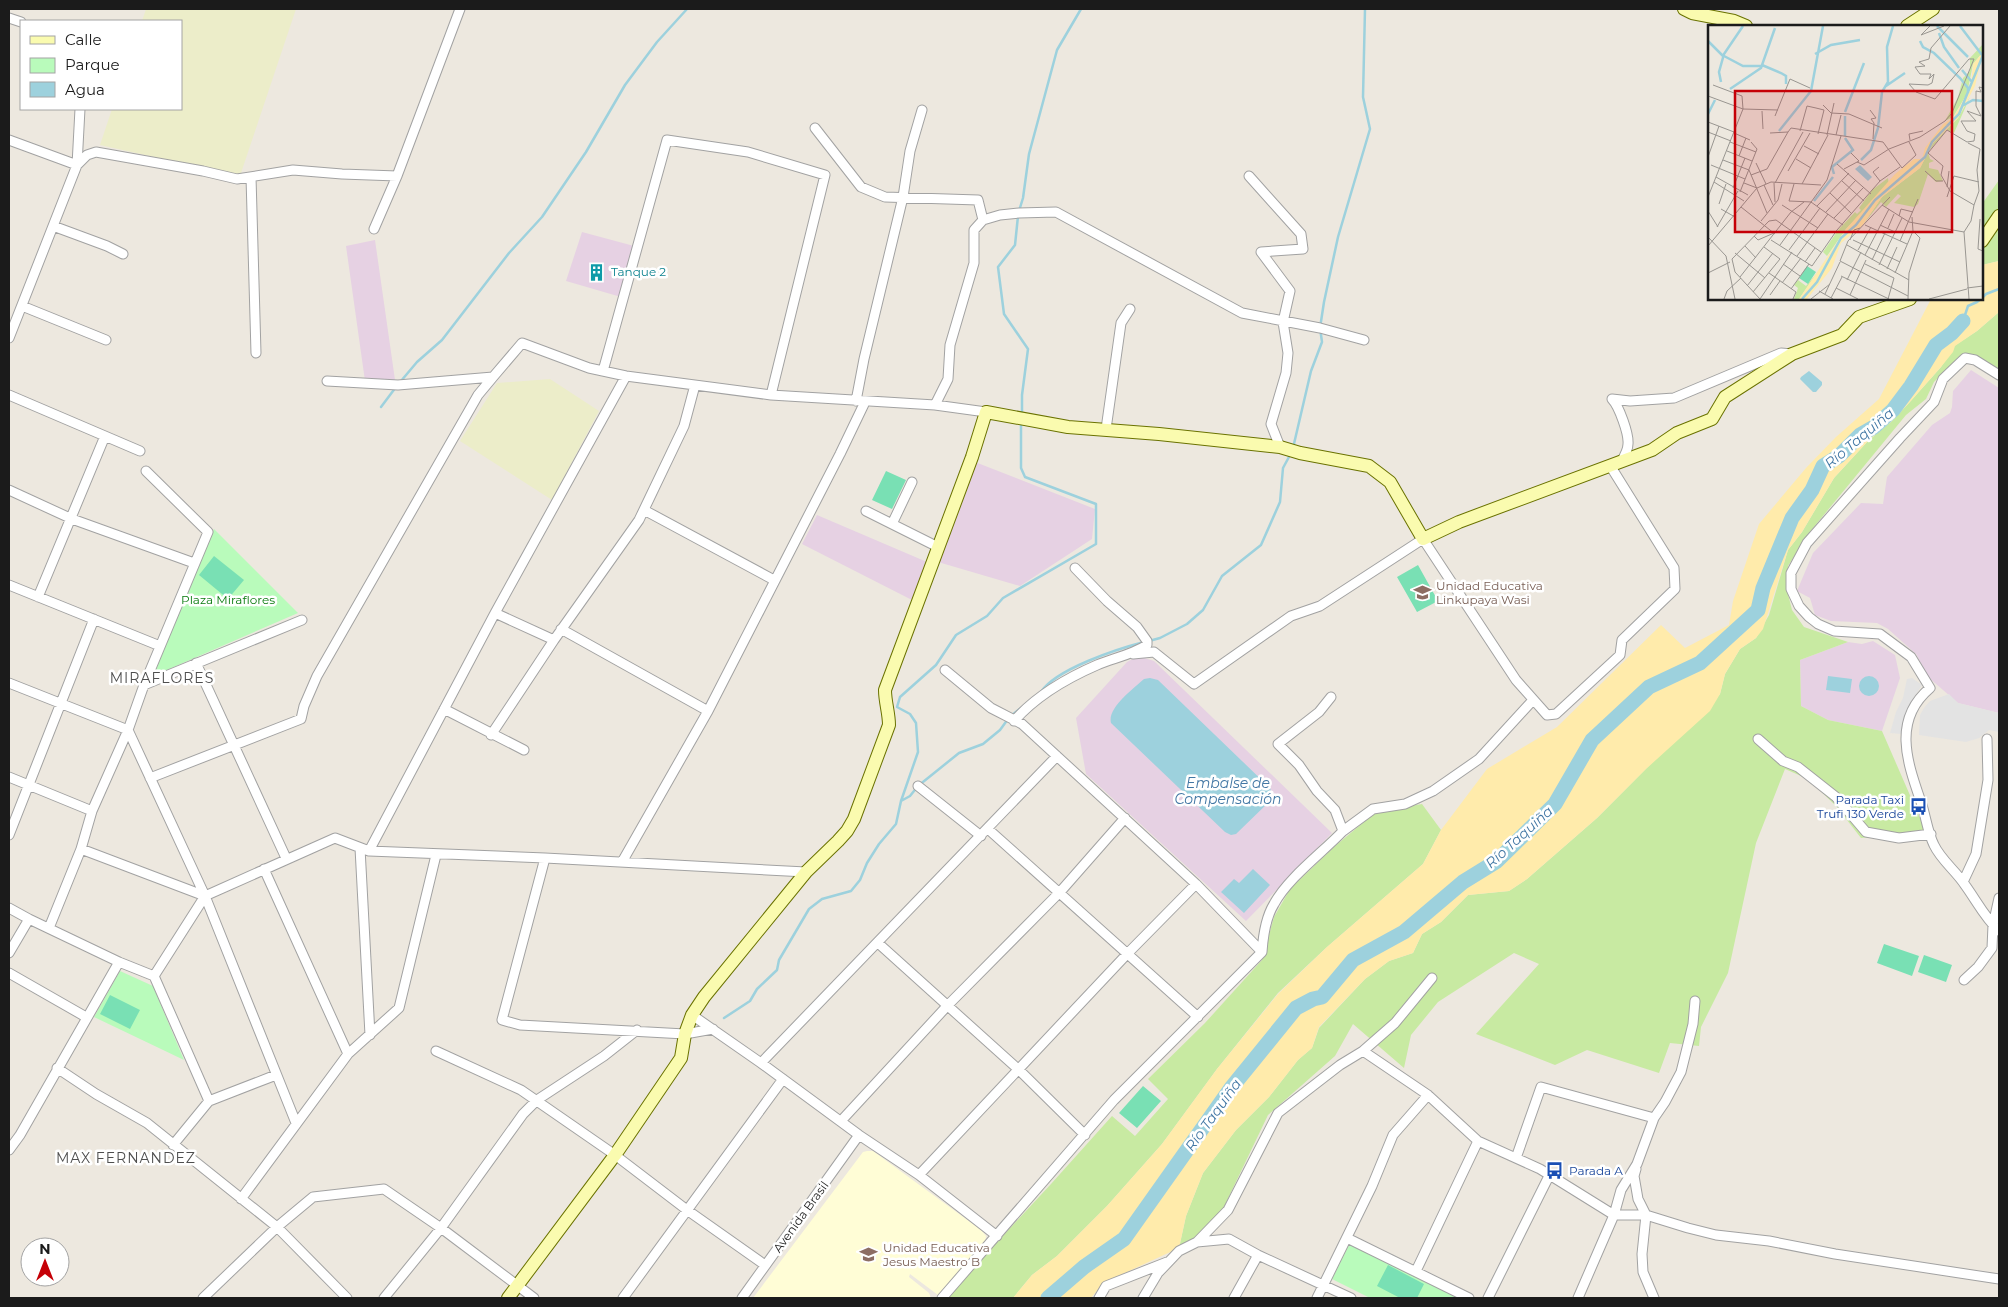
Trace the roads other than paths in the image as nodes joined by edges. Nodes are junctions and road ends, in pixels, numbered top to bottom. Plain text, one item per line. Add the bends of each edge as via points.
1 (460, 9) edge
2 (1684, 9) edge
3 (1933, 9) edge
4 (1744, 25) edge
5 (1909, 25) edge
6 (80, 110) edge
7 (922, 110) dead end
8 (815, 128) dead end
9 (9, 140) edge
10 (77, 165) junction
11 (397, 176) junction
12 (1249, 176) dead end
13 (251, 178) junction
14 (902, 197) junction
15 (1999, 216) edge
16 (983, 220) junction
17 (53, 226) junction
18 (374, 229) dead end
19 (1983, 240) edge
20 (123, 254) dead end
21 (1907, 300) edge
22 (22, 306) junction
23 (1130, 309) dead end
24 (1282, 322) junction
25 (9, 338) edge
26 (106, 340) dead end
27 (1364, 340) dead end
28 (256, 353) dead end
29 (1792, 354) junction
30 (603, 371) junction
31 (1999, 375) edge
32 (626, 376) junction
33 (493, 377) junction
34 (327, 381) dead end
35 (695, 385) junction
36 (9, 395) edge
37 (771, 395) junction
38 (861, 401) junction
39 (935, 405) junction
40 (986, 412) junction
41 (1106, 429) junction
42 (106, 436) junction
43 (1280, 447) junction
44 (140, 450) dead end
45 (1616, 465) junction
46 (146, 471) dead end
47 (912, 482) dead end
48 (9, 490) edge
49 (644, 510) junction
50 (866, 511) dead end
51 (72, 519) junction
52 (892, 524) junction
53 (1423, 539) junction
54 (938, 547) junction
55 (194, 563) junction
56 (1075, 568) dead end
57 (774, 580) junction
58 (9, 585) edge
59 (38, 597) junction
60 (495, 613) junction
61 (94, 620) junction
62 (302, 620) dead end
63 (561, 630) junction
64 (554, 640) junction
65 (160, 646) junction
66 (1133, 654) junction
67 (196, 664) junction
68 (945, 670) dead end
69 (9, 683) edge
70 (144, 685) junction
71 (1331, 698) dead end
72 (1533, 700) junction
73 (61, 704) junction
74 (444, 710) junction
75 (708, 711) junction
76 (1014, 721) junction
77 (128, 730) junction
78 (491, 735) junction
79 (1758, 739) dead end
80 (1987, 739) dead end
81 (234, 746) junction
82 (524, 750) dead end
83 (1057, 756) junction
84 (9, 777) edge
85 (150, 778) junction
86 (29, 786) junction
87 (918, 786) dead end
88 (92, 811) junction
89 (1125, 818) junction
90 (988, 829) junction
91 (1342, 831) junction
92 (1931, 834) junction
93 (9, 836) edge
94 (981, 836) junction
95 (81, 849) junction
96 (364, 850) junction
97 (436, 855) junction
98 (286, 858) junction
99 (545, 858) junction
100 (622, 862) junction
101 (264, 868) junction
102 (806, 872) junction
103 (1963, 882) junction
104 (1196, 884) junction
105 (1060, 892) junction
106 (204, 896) junction
107 (1999, 898) edge
108 (9, 908) edge
109 (29, 919) junction
110 (49, 928) junction
111 (1996, 928) edge
112 (878, 943) junction
113 (1262, 952) junction
114 (9, 954) edge
115 (1128, 954) junction
116 (119, 962) junction
117 (9, 973) edge
118 (154, 976) junction
119 (1432, 978) dead end
120 (1964, 980) dead end
121 (1695, 1001) dead end
122 (948, 1005) junction
123 (692, 1015) junction
124 (1198, 1017) junction
125 (86, 1018) junction
126 (714, 1029) junction
127 (638, 1030) junction
128 (370, 1034) junction
129 (685, 1034) junction
130 (436, 1051) dead end
131 (1363, 1052) junction
132 (348, 1054) junction
133 (761, 1063) junction
134 (57, 1068) junction
135 (1018, 1070) junction
136 (276, 1075) junction
137 (783, 1079) junction
138 (1428, 1095) junction
139 (537, 1100) junction
140 (209, 1101) junction
141 (1654, 1118) junction
142 (840, 1121) junction
143 (296, 1123) junction
144 (859, 1135) junction
145 (1085, 1135) junction
146 (1478, 1141) junction
147 (173, 1145) junction
148 (9, 1150) edge
149 (614, 1155) junction
150 (1516, 1158) junction
151 (1637, 1164) junction
152 (919, 1175) junction
153 (1549, 1176) junction
154 (241, 1199) junction
155 (687, 1210) junction
156 (1614, 1214) junction
157 (1646, 1215) junction
158 (277, 1227) junction
159 (441, 1228) junction
160 (997, 1236) junction
161 (1347, 1238) junction
162 (1197, 1242) junction
163 (1258, 1255) junction
164 (1170, 1261) junction
165 (766, 1265) junction
166 (1416, 1270) junction
167 (1999, 1279) edge
168 (517, 1285) junction
169 (1323, 1286) junction
170 (1653, 1297) edge
171 (203, 1298) edge
172 (347, 1298) edge
173 (384, 1298) edge
174 (508, 1298) edge
175 (534, 1298) edge
176 (623, 1298) edge
177 (742, 1298) edge
178 (942, 1298) edge
179 (1098, 1298) edge
180 (1143, 1298) edge
181 (1234, 1298) edge
182 (1317, 1298) edge
183 (1351, 1298) edge
184 (1469, 1298) edge
185 (1488, 1298) edge
186 (1578, 1298) edge

1 - 11 street
2 - 4 street
3 - 5 street
6 - 10 street
7 - 14 street via 910,151
8 - 14 street via 861,187 886,197
9 - 10 street
10 - 13 street via 87,155 96,152 237,179
10 - 17 street
11 - 13 street via 293,170
11 - 18 street
12 - 24 street via 1300,234 1303,248 1261,252 1290,291
13 - 28 street
14 - 16 street via 978,200
14 - 38 street via 864,359
15 - 19 street
16 - 24 street via 1000,215 1056,212 1242,313
16 - 39 street via 974,230 974,263 950,345 948,379
17 - 20 street
17 - 22 street
21 - 29 street via 1859,316 1842,335
22 - 25 street
22 - 26 street
23 - 41 street via 1121,323
24 - 27 street
24 - 43 street via 1288,354 1286,373 1271,424
29 - 45 street via 1725,397 1712,419
29 - 45 street via 1781,353 1674,398 1612,399 1622,418 1628,443 1625,456
30 - 32 street
30 - 33 street via 522,343
30 - 37 street via 667,140 748,152 825,175
31 - 92 street via 1975,360 1965,358 1958,363 1943,379 1934,402 1806,543 1791,572 1792,589 1799,606 1814,620 1834,631 1880,634 1912,657 1930,688 1919,698 1911,714 1905,746
32 - 35 street
32 - 60 street
33 - 34 street via 398,385
33 - 81 street via 478,395 326,660 301,719
35 - 37 street
35 - 49 street via 684,426
36 - 42 street
37 - 38 street
38 - 39 street
38 - 57 street via 840,454
39 - 40 street
40 - 41 street via 1068,427
40 - 54 street
41 - 43 street
42 - 44 street
42 - 51 street
43 - 53 street via 1368,466 1390,482
45 - 53 street via 1460,522
45 - 72 street via 1674,568 1675,589 1622,640 1620,655 1556,714 1547,715
46 - 55 street via 208,532
47 - 52 street
48 - 51 street
49 - 57 street
49 - 63 street
50 - 52 street
51 - 55 street
51 - 59 street
52 - 54 street
53 - 66 street via 1320,606 1290,616 1194,684 1154,652
53 - 72 street via 1516,680
54 - 102 street via 884,690 889,725 854,819 838,841
55 - 65 street
56 - 66 street via 1145,637 1147,645
57 - 75 street
58 - 59 street
59 - 61 street
60 - 64 street
60 - 74 street
61 - 65 street
61 - 73 street
62 - 67 street
63 - 64 street
63 - 75 street
64 - 78 street
65 - 70 street
66 - 76 street via 1099,664 1066,680 1025,709
67 - 70 street
67 - 81 street
68 - 76 street via 991,708
69 - 73 street
70 - 77 street
71 - 91 street via 1319,712 1278,744 1335,810
72 - 91 street via 1479,759 1449,780 1405,804 1373,809
73 - 77 street
73 - 86 street
74 - 78 street
74 - 96 street
75 - 100 street
76 - 83 street via 1022,724
77 - 85 street
77 - 88 street
78 - 82 street
79 - 92 street via 1782,760 1798,767 1836,797 1866,832 1899,838
80 - 103 street via 1988,780 1976,854
81 - 85 street
81 - 98 street
83 - 89 street
83 - 90 street
84 - 86 street
85 - 106 street
86 - 88 street
86 - 93 street
87 - 94 street
88 - 95 street
89 - 104 street
89 - 105 street
90 - 94 street
90 - 105 street
91 - 113 street via 1281,892 1272,906
92 - 103 street via 1934,845
94 - 112 street
95 - 106 street
95 - 110 street
96 - 97 street
96 - 98 street via 335,838
96 - 128 street
97 - 99 street
97 - 128 street via 400,1008
98 - 101 street
99 - 100 street
99 - 127 street via 502,1020 520,1025
100 - 102 street
101 - 106 street
101 - 132 street
102 - 123 street
103 - 111 street
104 - 113 street
104 - 115 street
105 - 115 street
105 - 122 street
106 - 118 street
106 - 136 street
107 - 111 street
108 - 109 street
109 - 110 street
109 - 114 street
110 - 116 street
111 - 120 street via 1992,948
112 - 122 street
112 - 133 street
113 - 124 street
115 - 124 street
115 - 135 street
116 - 118 street
116 - 125 street
117 - 125 street
118 - 140 street
119 - 131 street via 1395,1023
121 - 141 street via 1681,1072
122 - 135 street
122 - 142 street
123 - 126 street
123 - 129 street
124 - 145 street via 1114,1100
125 - 134 street
126 - 129 street
126 - 133 street
127 - 129 street
127 - 139 street
128 - 132 street
129 - 149 street via 681,1058
130 - 139 street
131 - 138 street
131 - 162 street via 1340,1065 1278,1113 1228,1210
132 - 143 street
133 - 137 street
134 - 147 street via 147,1123
134 - 148 street
135 - 145 street
135 - 152 street
136 - 140 street
136 - 143 street
137 - 142 street
137 - 155 street
138 - 146 street
138 - 161 street via 1393,1135
139 - 149 street
139 - 159 street via 523,1114
140 - 147 street
141 - 150 street via 1541,1087
141 - 151 street
142 - 144 street
143 - 154 street
144 - 152 street
144 - 165 street, Avenida Brasil
145 - 160 street
146 - 150 street
146 - 166 street
147 - 154 street
149 - 155 street
149 - 168 street
150 - 153 street
151 - 156 street via 1621,1190
151 - 157 street via 1634,1176 1638,1199
152 - 160 street
153 - 156 street
153 - 185 street
154 - 158 street
155 - 165 street
155 - 176 street
156 - 157 street
156 - 186 street
157 - 167 street via 1716,1234
157 - 170 street via 1643,1272
158 - 159 street via 313,1197 384,1189
158 - 171 street
158 - 172 street
159 - 168 street
159 - 173 street
160 - 178 street
161 - 166 street
161 - 169 street
162 - 163 street via 1229,1239
162 - 164 street via 1179,1251
163 - 169 street
163 - 181 street
164 - 179 street via 1106,1286
164 - 180 street via 1158,1273
165 - 177 street, Avenida Brasil
166 - 184 street
168 - 174 street
168 - 175 street
169 - 182 street
169 - 183 street

